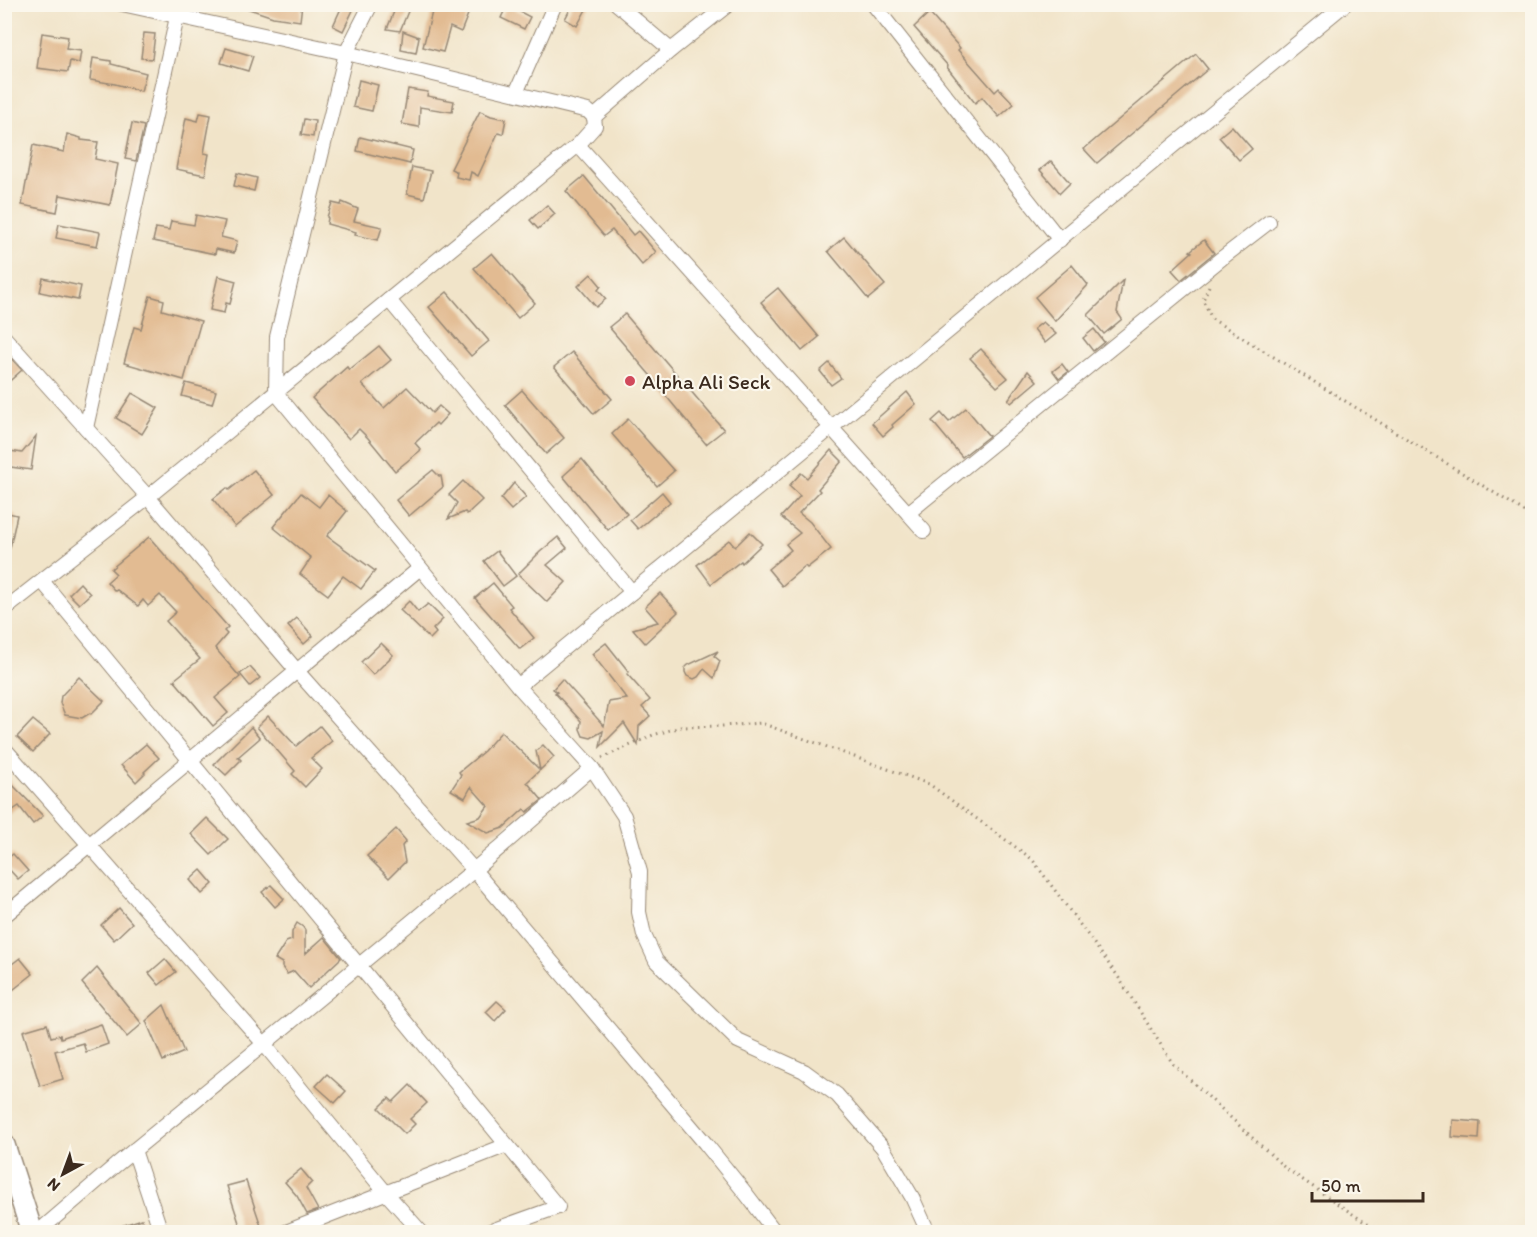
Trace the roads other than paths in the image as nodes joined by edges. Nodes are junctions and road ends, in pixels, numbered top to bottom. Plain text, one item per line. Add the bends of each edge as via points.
1 (122, 4) edge
2 (371, 4) edge
3 (555, 4) edge
4 (617, 4) edge
5 (729, 4) edge
6 (873, 4) edge
7 (1345, 4) edge
8 (180, 11) edge
9 (671, 51) junction
10 (346, 53) junction
11 (516, 93) junction
12 (594, 117) junction
13 (579, 145) junction
14 (1269, 222) dead end
15 (1060, 240) junction
16 (389, 300) junction
17 (4, 337) edge
18 (276, 393) junction
19 (86, 428) junction
20 (832, 428) junction
21 (148, 497) junction
22 (908, 513) junction
23 (924, 531) dead end
24 (420, 568) junction
25 (42, 580) junction
26 (632, 592) junction
27 (4, 610) edge
28 (297, 671) junction
29 (518, 686) junction
30 (4, 748) edge
31 (190, 761) junction
32 (592, 768) junction
33 (89, 845) junction
34 (474, 870) junction
35 (4, 916) edge
36 (358, 966) junction
37 (264, 1044) junction
38 (4, 1145) edge
39 (507, 1145) junction
40 (134, 1150) junction
41 (386, 1193) junction
42 (32, 1233) edge
43 (38, 1233) edge
44 (161, 1233) edge
45 (286, 1233) edge
46 (421, 1233) edge
47 (488, 1233) edge
48 (775, 1233) edge
49 (928, 1233) edge

1 - 8 street
2 - 10 street
3 - 11 street
4 - 9 street
5 - 9 street
6 - 15 street
7 - 15 street
8 - 10 street
8 - 19 street
9 - 12 street
10 - 11 street
10 - 18 street via 277,338
11 - 12 street via 588,111
12 - 13 street via 595,126
13 - 16 street
13 - 20 street
14 - 22 street
15 - 20 street
16 - 18 street
16 - 26 street
17 - 19 street
18 - 21 street
18 - 24 street
19 - 21 street
20 - 22 street
20 - 26 street
21 - 25 street
21 - 28 street
22 - 23 street
24 - 28 street
24 - 29 street
25 - 27 street
25 - 31 street
26 - 29 street
28 - 31 street
28 - 34 street
29 - 32 street
30 - 33 street
31 - 33 street
31 - 36 street
32 - 34 street
32 - 49 street via 624,816 640,872 639,912 656,960 738,1041 804,1071 837,1095 884,1148
33 - 35 street
33 - 37 street
34 - 36 street
34 - 48 street via 705,1143
36 - 37 street
36 - 39 street
37 - 40 street
37 - 41 street
38 - 42 main road
39 - 41 street
39 - 47 street via 558,1207
40 - 43 street
40 - 44 street
41 - 45 street
41 - 46 street

